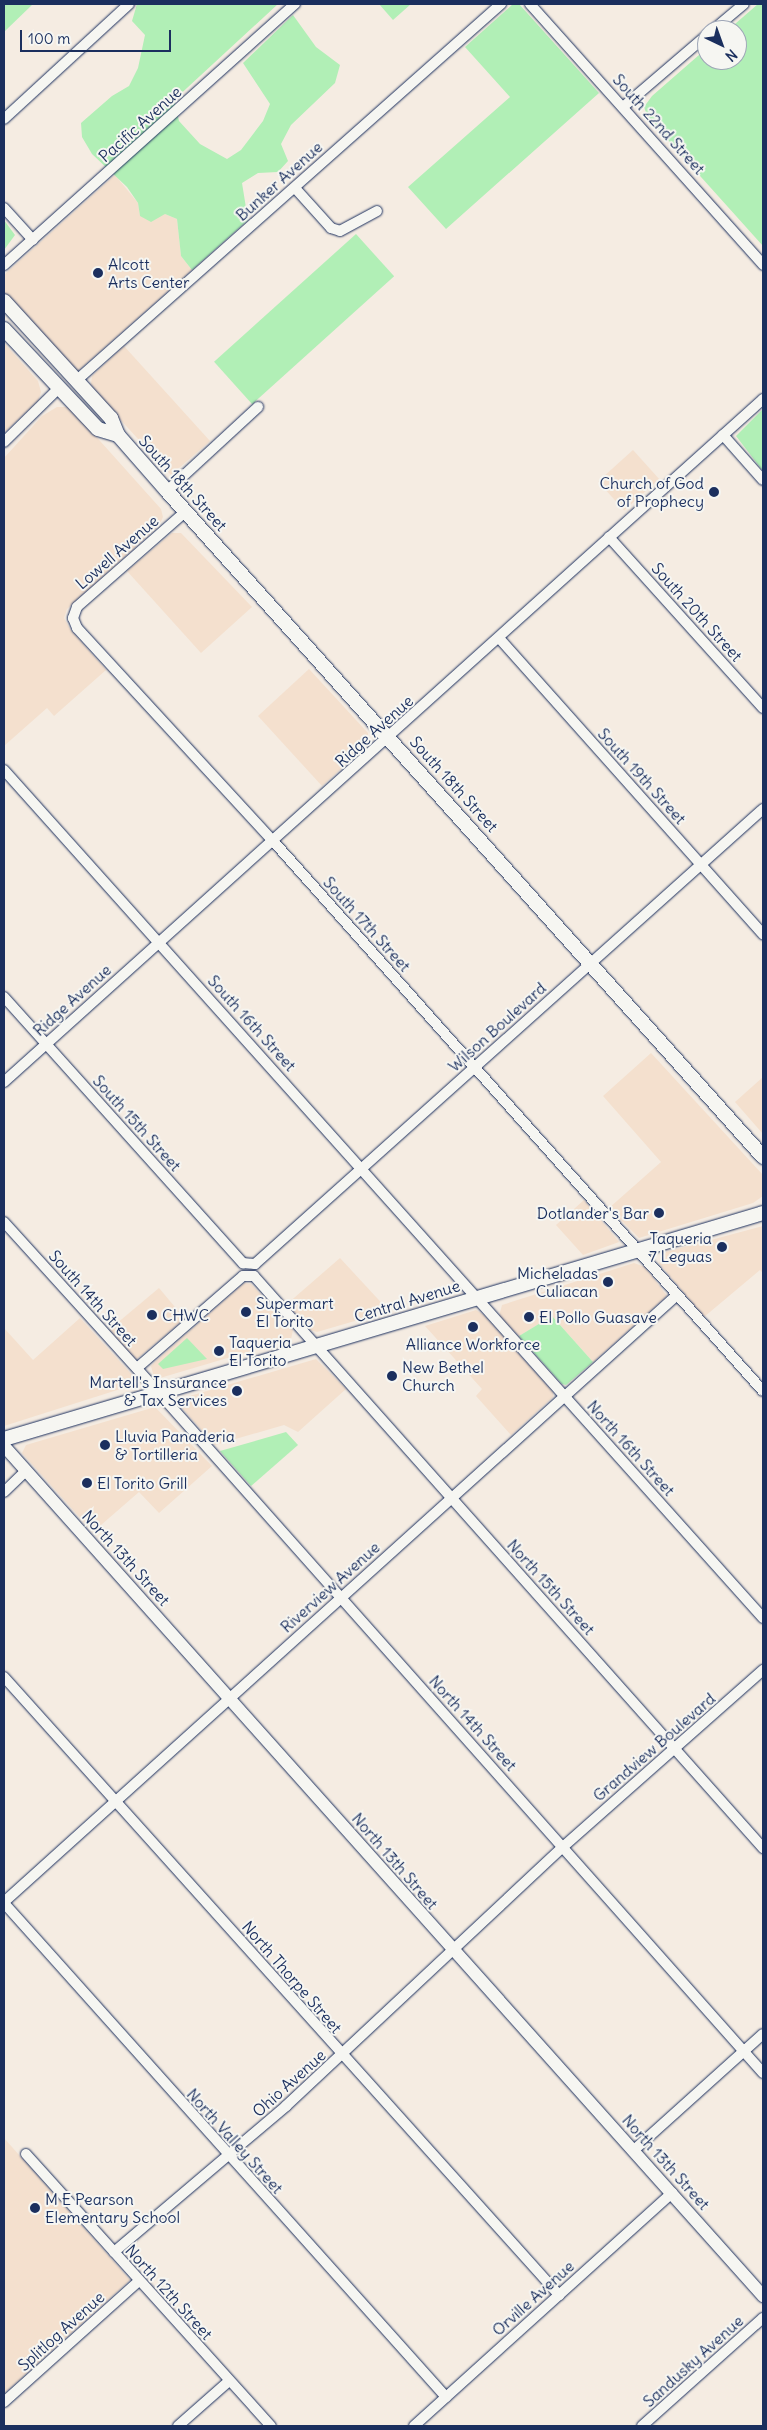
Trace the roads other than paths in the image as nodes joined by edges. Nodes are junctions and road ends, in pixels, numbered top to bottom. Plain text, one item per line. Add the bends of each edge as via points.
1 (129, 4) edge
2 (295, 4) edge
3 (500, 4) edge
4 (744, 4) edge
5 (534, 5) edge
6 (725, 20) edge
7 (697, 44) edge
8 (623, 107) junction
9 (4, 119) edge
10 (294, 188) junction
11 (4, 208) edge
12 (377, 212) dead end
13 (33, 240) junction
14 (4, 265) edge
15 (763, 265) edge
16 (4, 301) edge
17 (4, 329) edge
18 (77, 380) junction
19 (59, 388) junction
20 (763, 399) edge
21 (258, 407) dead end
22 (118, 435) junction
23 (723, 435) junction
24 (4, 442) edge
25 (763, 480) edge
26 (167, 491) junction
27 (185, 512) junction
28 (609, 537) junction
29 (73, 618) joint
30 (499, 638) junction
31 (763, 708) edge
32 (389, 738) junction
33 (4, 770) edge
34 (763, 809) edge
35 (274, 842) junction
36 (701, 864) junction
37 (763, 934) edge
38 (159, 942) junction
39 (590, 964) junction
40 (4, 998) edge
41 (46, 1044) junction
42 (474, 1067) junction
43 (4, 1082) edge
44 (763, 1157) edge
45 (362, 1168) junction
46 (763, 1213) edge
47 (4, 1222) edge
48 (639, 1250) junction
49 (249, 1264) joint
50 (677, 1295) junction
51 (477, 1298) junction
52 (316, 1346) junction
53 (137, 1368) junction
54 (763, 1391) edge
55 (160, 1394) junction
56 (564, 1397) junction
57 (4, 1439) edge
58 (4, 1446) edge
59 (26, 1471) junction
60 (4, 1492) edge
61 (451, 1498) junction
62 (339, 1598) junction
63 (763, 1618) edge
64 (763, 1670) edge
65 (4, 1677) edge
66 (229, 1697) junction
67 (674, 1748) junction
68 (116, 1800) junction
69 (564, 1846) junction
70 (763, 1848) edge
71 (4, 1902) edge
72 (452, 1951) junction
73 (763, 2034) edge
74 (744, 2051) junction
75 (342, 2056) junction
76 (763, 2073) edge
77 (634, 2150) junction
78 (26, 2154) dead end
79 (230, 2157) junction
80 (672, 2193) junction
81 (114, 2252) junction
82 (139, 2281) junction
83 (560, 2295) junction
84 (763, 2296) edge
85 (763, 2318) edge
86 (229, 2381) junction
87 (446, 2397) junction
88 (4, 2402) edge
89 (178, 2426) edge
90 (271, 2426) edge
91 (414, 2426) edge
92 (642, 2426) edge

1 - 9 street
2 - 13 street, Pacific Avenue
3 - 10 street, Bunker Avenue
4 - 6 street
5 - 8 street, South 22nd Street
7 - 8 street
8 - 15 street, South 22nd Street
10 - 12 street via 332,228 340,231
10 - 18 street, Bunker Avenue
11 - 13 street
13 - 14 street, Pacific Avenue
16 - 18 main road, South 18th Street
17 - 19 main road, South 18th Street
18 - 22 main road, South 18th Street via 111,418
19 - 22 main road, South 18th Street via 98,429
19 - 24 street
20 - 23 street, Ridge Avenue
21 - 26 street
22 - 26 main road, South 18th Street
23 - 25 street
23 - 28 street, Ridge Avenue
26 - 27 main road, South 18th Street
27 - 29 street, Lowell Avenue via 77,607
27 - 32 main road, South 18th Street
28 - 30 street, Ridge Avenue
28 - 31 street, South 20th Street
29 - 35 street, South 17th Street via 77,628
30 - 32 street, Ridge Avenue
30 - 36 street, South 19th Street
32 - 35 street, Ridge Avenue
32 - 39 main road, South 18th Street
33 - 38 street, South 16th Street
34 - 36 street, Wilson Boulevard
35 - 38 street, Ridge Avenue
35 - 42 street, South 17th Street
36 - 37 street, South 19th Street
36 - 39 street, Wilson Boulevard
38 - 41 street, Ridge Avenue
38 - 45 street, South 16th Street
39 - 42 street, Wilson Boulevard
39 - 44 main road, South 18th Street
40 - 41 street, South 15th Street
41 - 43 street, Ridge Avenue
41 - 49 street, South 15th Street via 243,1263
42 - 45 street, Wilson Boulevard
42 - 48 street, South 17th Street
45 - 49 street, Wilson Boulevard via 255,1264
45 - 51 street, South 16th Street
46 - 48 main road, Central Avenue
47 - 53 street, South 14th Street
48 - 50 street, South 17th Street
48 - 51 main road, Central Avenue
50 - 54 street, South 17th Street
50 - 56 street, Riverview Avenue
51 - 52 main road, Central Avenue
51 - 56 street, North 16th Street
52 - 53 street via 254,1276 243,1276
52 - 55 main road, Central Avenue
52 - 61 street, North 15th Street
53 - 55 street, South 14th Street
55 - 57 main road, Central Avenue
55 - 62 street, North 14th Street
56 - 61 street, Riverview Avenue
56 - 63 street, North 16th Street
58 - 59 street, North 13th Street
59 - 60 street
59 - 66 street, North 13th Street
61 - 62 street, Riverview Avenue
61 - 67 street, North 15th Street
62 - 66 street, Riverview Avenue
62 - 69 street, North 14th Street
64 - 67 street, Grandview Boulevard
65 - 68 street, North Thorpe Street
66 - 68 street, Riverview Avenue
66 - 72 street, North 13th Street
67 - 69 street, Grandview Boulevard
67 - 70 street, North 15th Street
68 - 71 street, Riverview Avenue
68 - 75 street, North Thorpe Street
69 - 72 street, Ohio Avenue
69 - 74 street, North 14th Street
71 - 79 street, North Valley Street
72 - 75 street, Ohio Avenue
72 - 77 street, North 13th Street
73 - 74 street
74 - 76 street, North 14th Street
74 - 77 street
75 - 79 street, Ohio Avenue
75 - 83 street, North Thorpe Street
77 - 80 street, North 13th Street
78 - 81 street, North 12th Street
79 - 81 street, Ohio Avenue via 171,2202
79 - 87 street, North Valley Street
80 - 83 street, Orville Avenue
80 - 84 street, North 13th Street
81 - 82 street, North 12th Street
82 - 86 street, North 12th Street
82 - 88 street, Splitlog Avenue
83 - 87 street, Orville Avenue
85 - 92 street, Sandusky Avenue
86 - 89 street
86 - 90 street, North 12th Street
87 - 91 street, Orville Avenue

